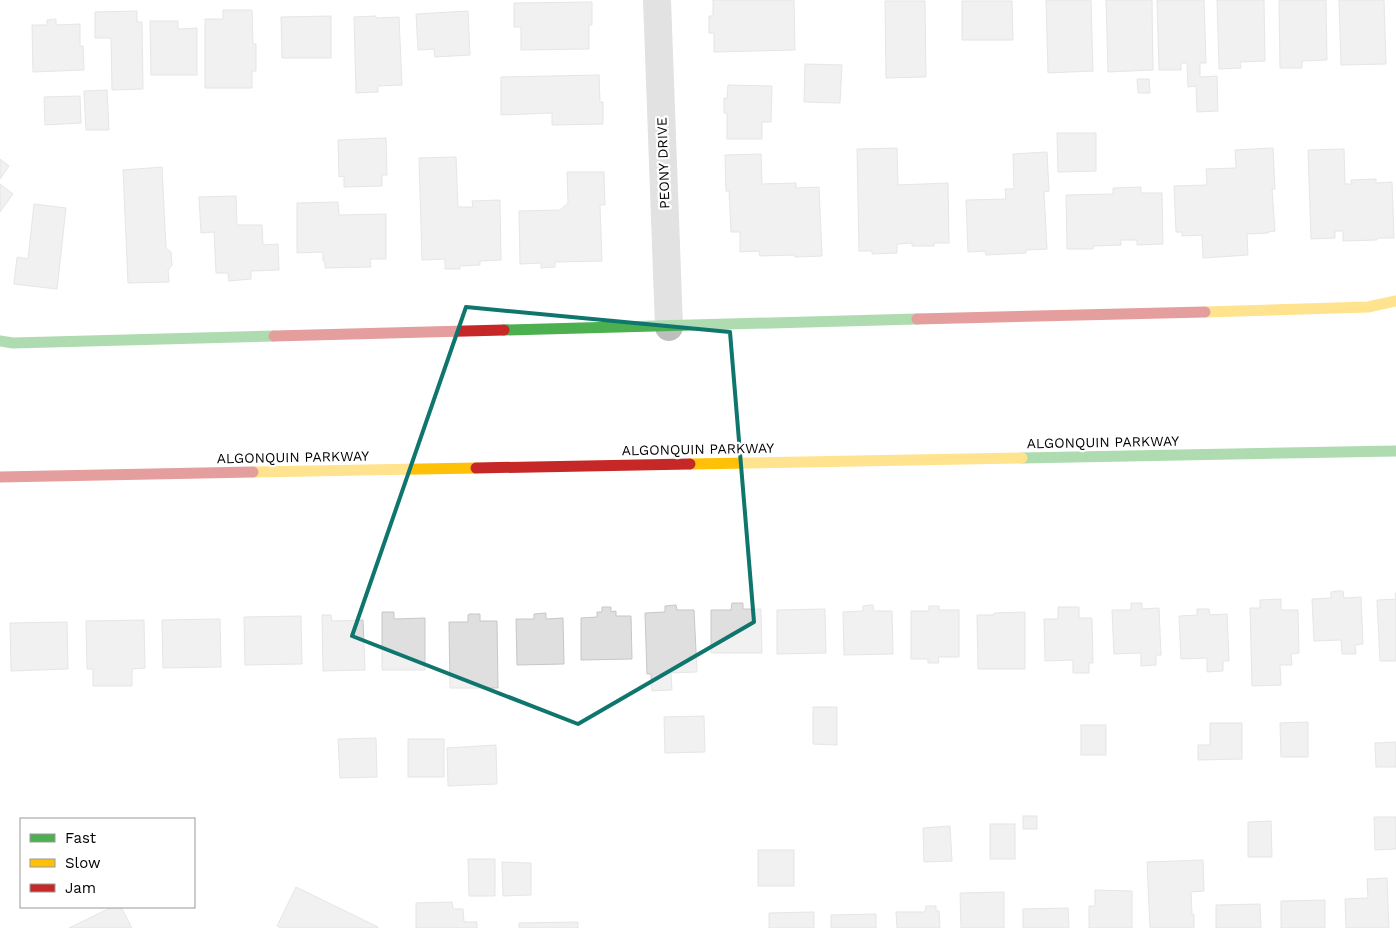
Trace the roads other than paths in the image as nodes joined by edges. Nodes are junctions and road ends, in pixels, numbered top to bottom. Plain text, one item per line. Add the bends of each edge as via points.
1 (657, 0) edge
2 (1396, 300) edge
3 (669, 327) junction
4 (0, 342) edge
5 (1396, 451) edge
6 (0, 477) edge

1 - 3 street, PEONY DRIVE
2 - 3 street via 1350,308
3 - 4 street
5 - 6 street, ALGONQUIN PARKWAY

